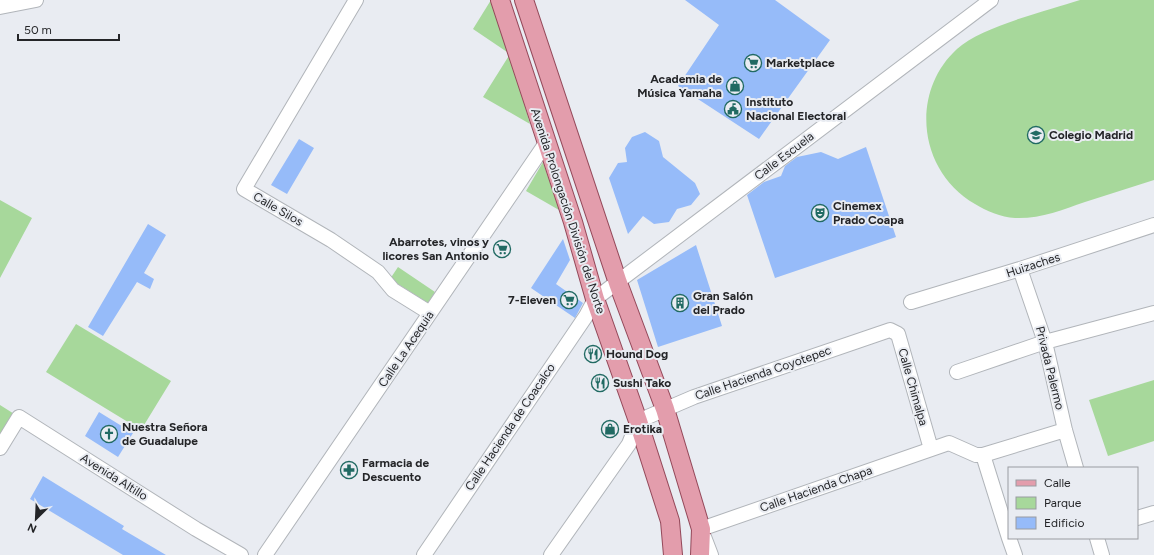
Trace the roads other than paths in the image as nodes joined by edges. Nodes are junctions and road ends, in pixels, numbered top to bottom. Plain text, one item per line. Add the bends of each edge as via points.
1 (36, 0) edge
2 (356, 0) edge
3 (500, 0) edge
4 (524, 0) edge
5 (991, 0) edge
6 (0, 7) edge
7 (546, 143) junction
8 (1154, 225) edge
9 (1020, 269) junction
10 (618, 283) junction
11 (595, 299) junction
12 (911, 302) dead end
13 (430, 313) junction
14 (1154, 313) edge
15 (890, 330) joint
16 (1045, 342) junction
17 (957, 372) dead end
18 (665, 409) junction
19 (638, 421) junction
20 (1065, 430) junction
21 (0, 448) edge
22 (931, 449) junction
23 (983, 455) junction
24 (1076, 467) edge
25 (1154, 512) edge
26 (1138, 518) edge
27 (701, 529) junction
28 (1008, 535) edge
29 (1009, 539) edge
30 (1097, 539) edge
31 (241, 555) edge
32 (265, 555) edge
33 (424, 555) edge
34 (550, 555) edge
35 (673, 555) edge
36 (700, 555) edge
37 (711, 555) edge
38 (1014, 555) edge
39 (1102, 555) edge

1 - 6 street
2 - 13 street, Calle Silos via 244,189 331,240 378,272 393,290
3 - 7 main road, Avenida Prolongación División del Norte
4 - 10 main road, Avenida Prolongación División del Norte
5 - 10 street, Calle Escuela
7 - 11 main road, Avenida Prolongación División del Norte via 573,222
7 - 13 street, Calle La Acequia
8 - 9 street, Huizaches
9 - 12 street, Huizaches
9 - 16 street, Privada Palermo
10 - 11 street, Calle Escuela
10 - 18 main road, Avenida Prolongación División del Norte
11 - 19 main road, Avenida Prolongación División del Norte
11 - 33 street, Calle Hacienda de Coacalco
13 - 32 street, Calle La Acequia
14 - 16 street
15 - 18 street, Calle Hacienda Coyotepec
15 - 22 street, Calle Chimalpa via 898,334
16 - 17 street
16 - 20 street, Privada Palermo
18 - 19 street, Calle Hacienda Coyotepec
18 - 27 main road, Avenida Prolongación División del Norte
19 - 34 street via 629,444
19 - 35 main road, Avenida Prolongación División del Norte via 670,521
20 - 23 street
20 - 24 street, Privada Palermo
21 - 31 street, Avenida Altillo via 20,417
22 - 23 street, Calle Hacienda Chapa via 949,443 976,455
22 - 27 street, Calle Hacienda Chapa
23 - 28 street
25 - 26 street
27 - 36 main road, Avenida Prolongación División del Norte
27 - 37 street
29 - 38 street
30 - 39 street

